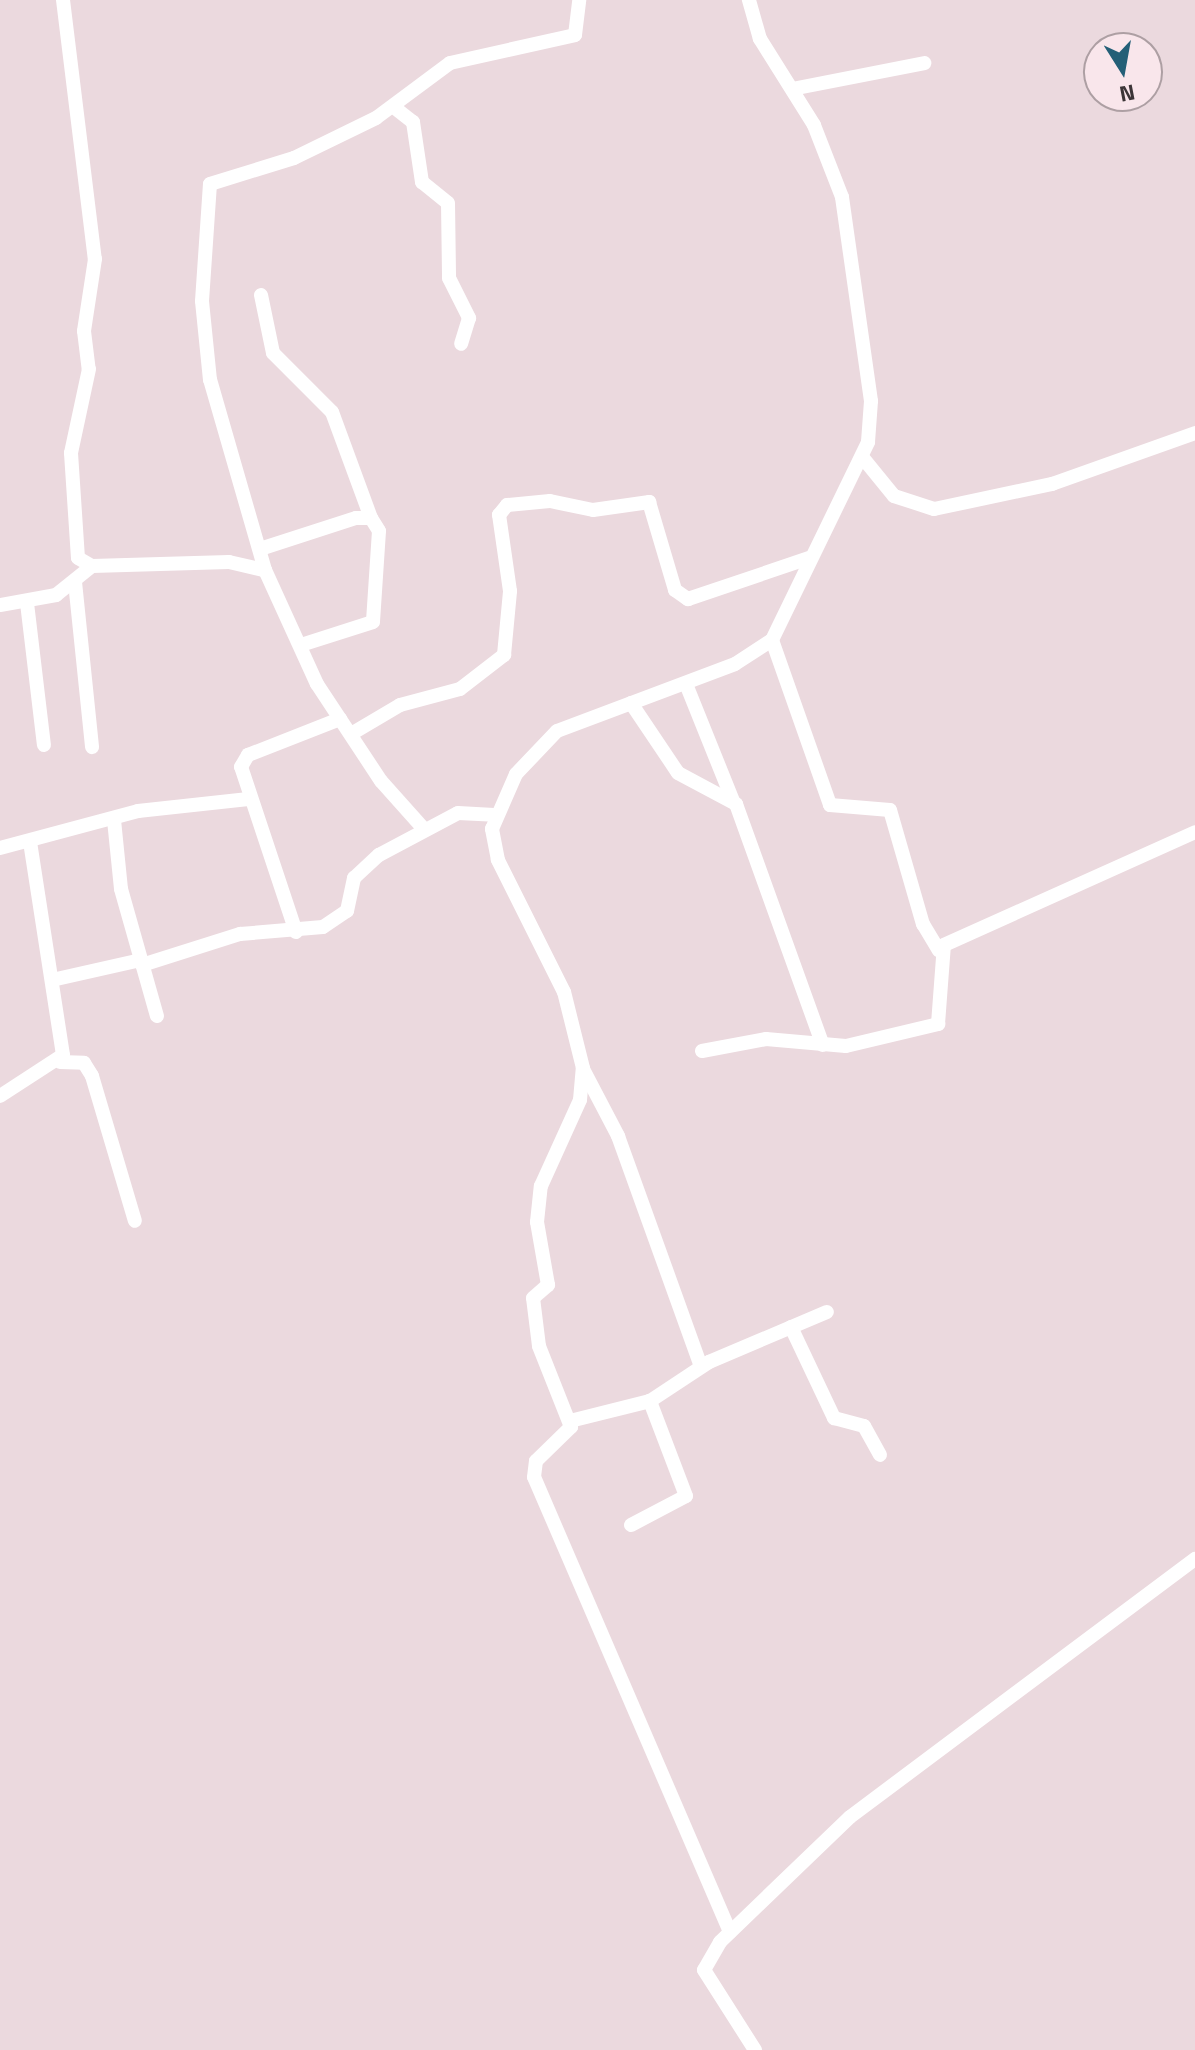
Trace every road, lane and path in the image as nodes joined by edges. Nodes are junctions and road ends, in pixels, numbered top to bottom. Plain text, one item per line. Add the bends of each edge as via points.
1 (63, 0) edge
2 (579, 0) edge
3 (749, 0) edge
4 (924, 63) dead end
5 (792, 89) junction
6 (395, 108) junction
7 (261, 295) dead end
8 (461, 344) dead end
9 (1195, 433) edge
10 (863, 458) junction
11 (371, 518) junction
12 (260, 549) junction
13 (809, 558) junction
14 (92, 566) junction
15 (265, 570) junction
16 (75, 582) junction
17 (27, 603) junction
18 (0, 605) edge
19 (772, 640) junction
20 (301, 645) junction
21 (686, 684) junction
22 (631, 703) junction
23 (340, 719) junction
24 (351, 734) junction
25 (44, 745) dead end
26 (92, 747) dead end
27 (248, 799) junction
28 (733, 801) junction
29 (494, 815) junction
30 (114, 820) junction
31 (423, 828) junction
32 (1195, 832) edge
33 (30, 842) junction
34 (0, 848) edge
35 (296, 932) junction
36 (939, 951) junction
37 (142, 963) junction
38 (52, 980) junction
39 (157, 1016) dead end
40 (823, 1045) junction
41 (702, 1051) dead end
42 (60, 1062) junction
43 (583, 1068) junction
44 (0, 1096) edge
45 (135, 1221) dead end
46 (827, 1312) dead end
47 (791, 1327) junction
48 (701, 1366) junction
49 (650, 1401) junction
50 (570, 1421) junction
51 (880, 1455) dead end
52 (631, 1525) dead end
53 (1195, 1559) edge
54 (730, 1932) junction
55 (755, 2050) edge

1 - 14 street via 95,269 84,331 89,369 73,431 71,523 78,558
2 - 6 street via 575,35 450,63
3 - 5 street via 760,39
4 - 5 street
5 - 10 street via 842,197 871,401
6 - 8 street via 413,122 422,182 448,203 449,278 469,318
6 - 12 street via 294,158 217,179 207,190 202,301 210,380
7 - 11 street via 273,353 332,412
9 - 10 street via 1052,484 934,509 894,496
10 - 13 street
11 - 12 street
11 - 20 street via 381,540 373,622
12 - 15 street
13 - 19 street
13 - 24 street via 688,599 675,590 649,502 593,510 550,501 507,505 499,515 510,604 504,655 460,689 400,705
14 - 15 street via 229,562
14 - 16 street
15 - 20 street
16 - 17 street
16 - 26 street
17 - 18 street
17 - 25 street
19 - 21 street
19 - 36 street via 830,805 890,810 923,924
20 - 23 street
21 - 22 street
21 - 28 street
22 - 28 street via 678,773
22 - 29 street via 575,721 541,743
23 - 24 street
23 - 27 street via 248,755 241,767
24 - 31 street
27 - 30 street via 138,811
27 - 35 street
28 - 40 street
29 - 31 street via 471,811
29 - 43 street via 498,860 554,968
30 - 33 street
30 - 37 street via 121,889
31 - 35 street via 361,868 340,918
32 - 36 street
33 - 34 street
33 - 38 street
35 - 37 street via 240,934
36 - 40 street via 944,1016 938,1024 868,1043
37 - 38 street
37 - 39 street
38 - 42 street
40 - 41 street via 750,1040
42 - 44 street
42 - 45 street via 84,1063 92,1076
43 - 48 street via 618,1136
43 - 50 street via 580,1100 541,1186 537,1222 548,1285 533,1298 539,1346
46 - 47 street
47 - 48 street
47 - 51 street via 834,1418 864,1426
48 - 49 street via 694,1378
49 - 50 street
49 - 52 street via 686,1496
50 - 54 street via 564,1441 536,1461 538,1490
53 - 54 street via 850,1817
54 - 55 street via 704,1970

